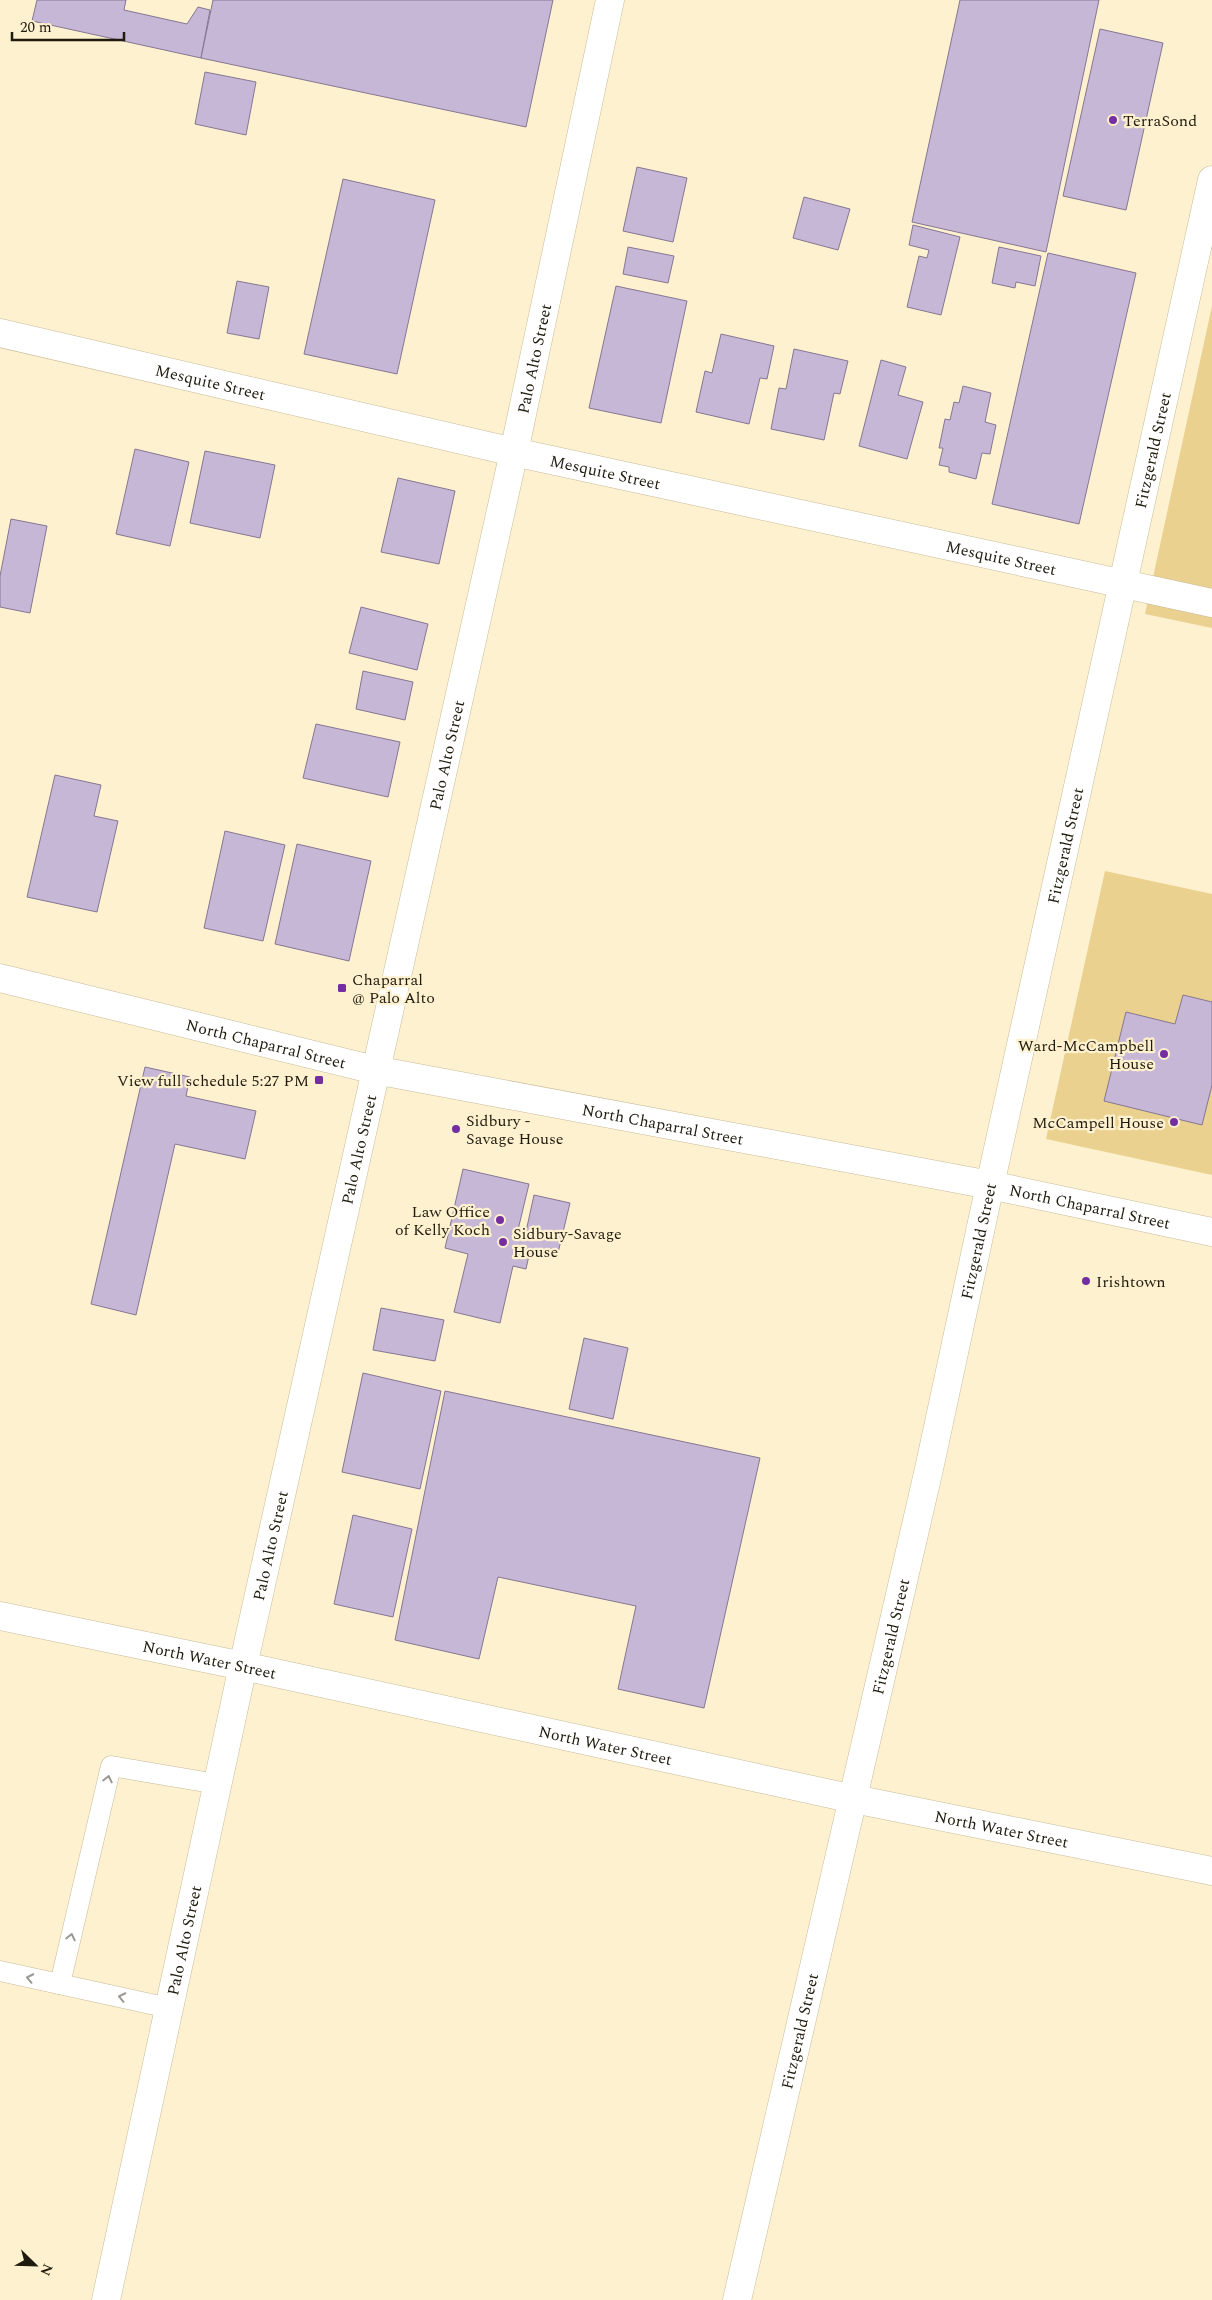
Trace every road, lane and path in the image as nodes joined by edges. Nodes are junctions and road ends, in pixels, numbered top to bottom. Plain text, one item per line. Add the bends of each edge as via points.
1 (610, 0) edge
2 (1212, 180) edge
3 (0, 332) edge
4 (514, 452) junction
5 (1123, 583) junction
6 (1212, 604) edge
7 (0, 978) edge
8 (375, 1070) junction
9 (990, 1185) junction
10 (1212, 1232) edge
11 (0, 1616) edge
12 (243, 1666) junction
13 (217, 1784) junction
14 (854, 1800) junction
15 (1212, 1871) edge
16 (0, 1972) edge
17 (60, 1984) junction
18 (169, 2008) junction
19 (106, 2300) edge
20 (738, 2300) edge

1 - 4 street, Palo Alto Street
2 - 5 street, Fitzgerald Street
3 - 4 street, Mesquite Street
4 - 5 street, Mesquite Street
4 - 8 street, Palo Alto Street
5 - 6 street, Mesquite Street
5 - 9 street, Fitzgerald Street
7 - 8 street, North Chaparral Street
8 - 9 street, North Chaparral Street
8 - 12 street, Palo Alto Street
9 - 10 street, North Chaparral Street
9 - 14 street, Fitzgerald Street
11 - 12 street, North Water Street
12 - 13 street, Palo Alto Street
12 - 14 street, North Water Street
17 -> 13 lane via 111,1766
13 - 18 street, Palo Alto Street
14 - 15 street, North Water Street
14 - 20 street, Fitzgerald Street
17 -> 16 lane
18 -> 17 lane
18 - 19 street, Palo Alto Street

